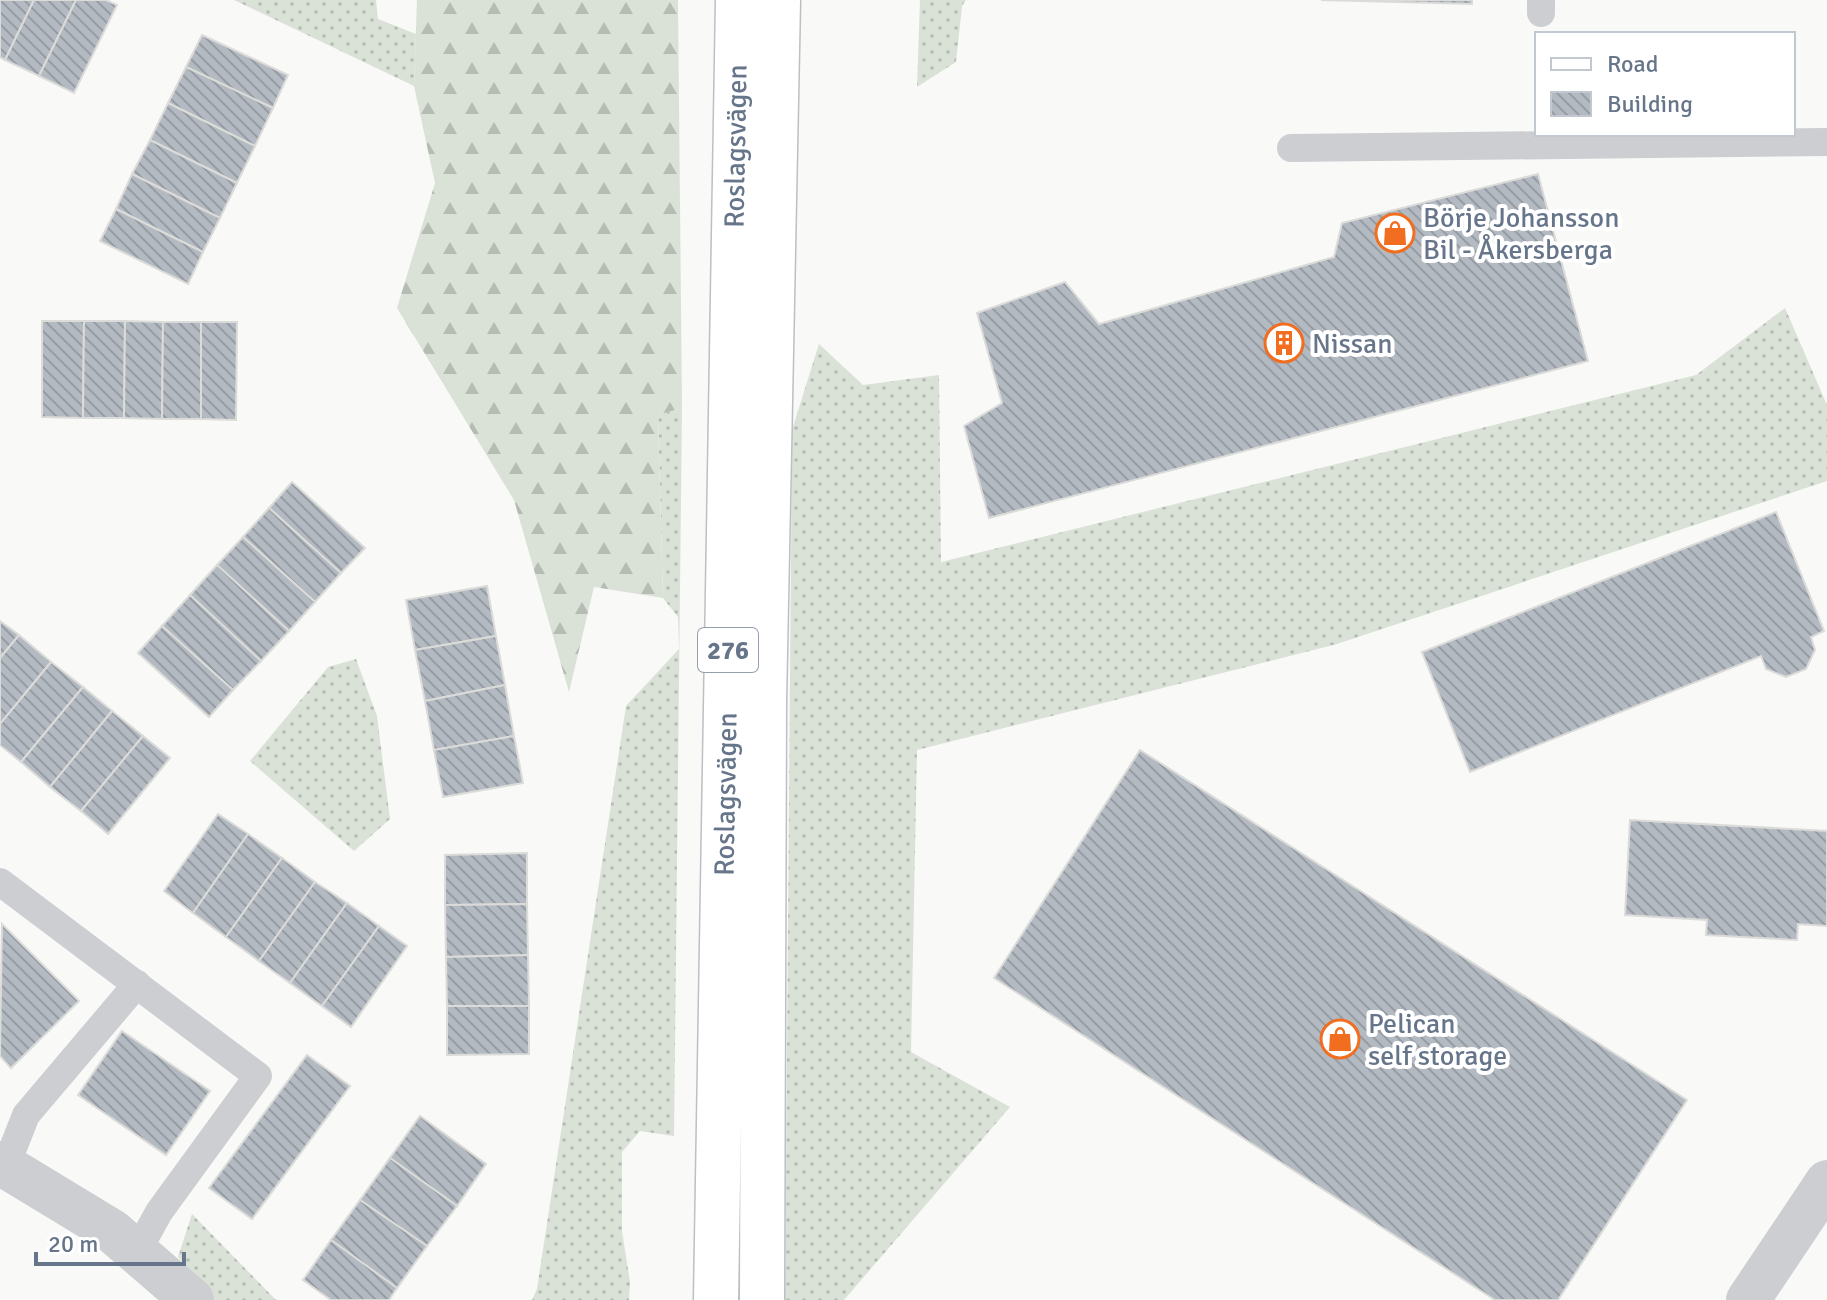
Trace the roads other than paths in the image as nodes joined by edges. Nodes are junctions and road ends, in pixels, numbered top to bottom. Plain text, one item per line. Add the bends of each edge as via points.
1 (738, 0) edge
2 (778, 0) edge
3 (1827, 142) edge
4 (1291, 148) dead end
5 (0, 882) edge
6 (137, 984) junction
7 (3, 1165) edge
8 (1827, 1182) edge
9 (137, 1252) junction
10 (192, 1300) edge
11 (716, 1300) edge
12 (762, 1300) edge
13 (1748, 1300) edge

1 - 11 main road, Roslagsvägen / 276
2 - 12 main road, Roslagsvägen / 276 via 764,702
3 - 4 lane
5 - 6 lane
6 - 7 lane via 26,1115
6 - 9 lane via 258,1076 159,1212
7 - 9 street
8 - 13 street
9 - 10 street

